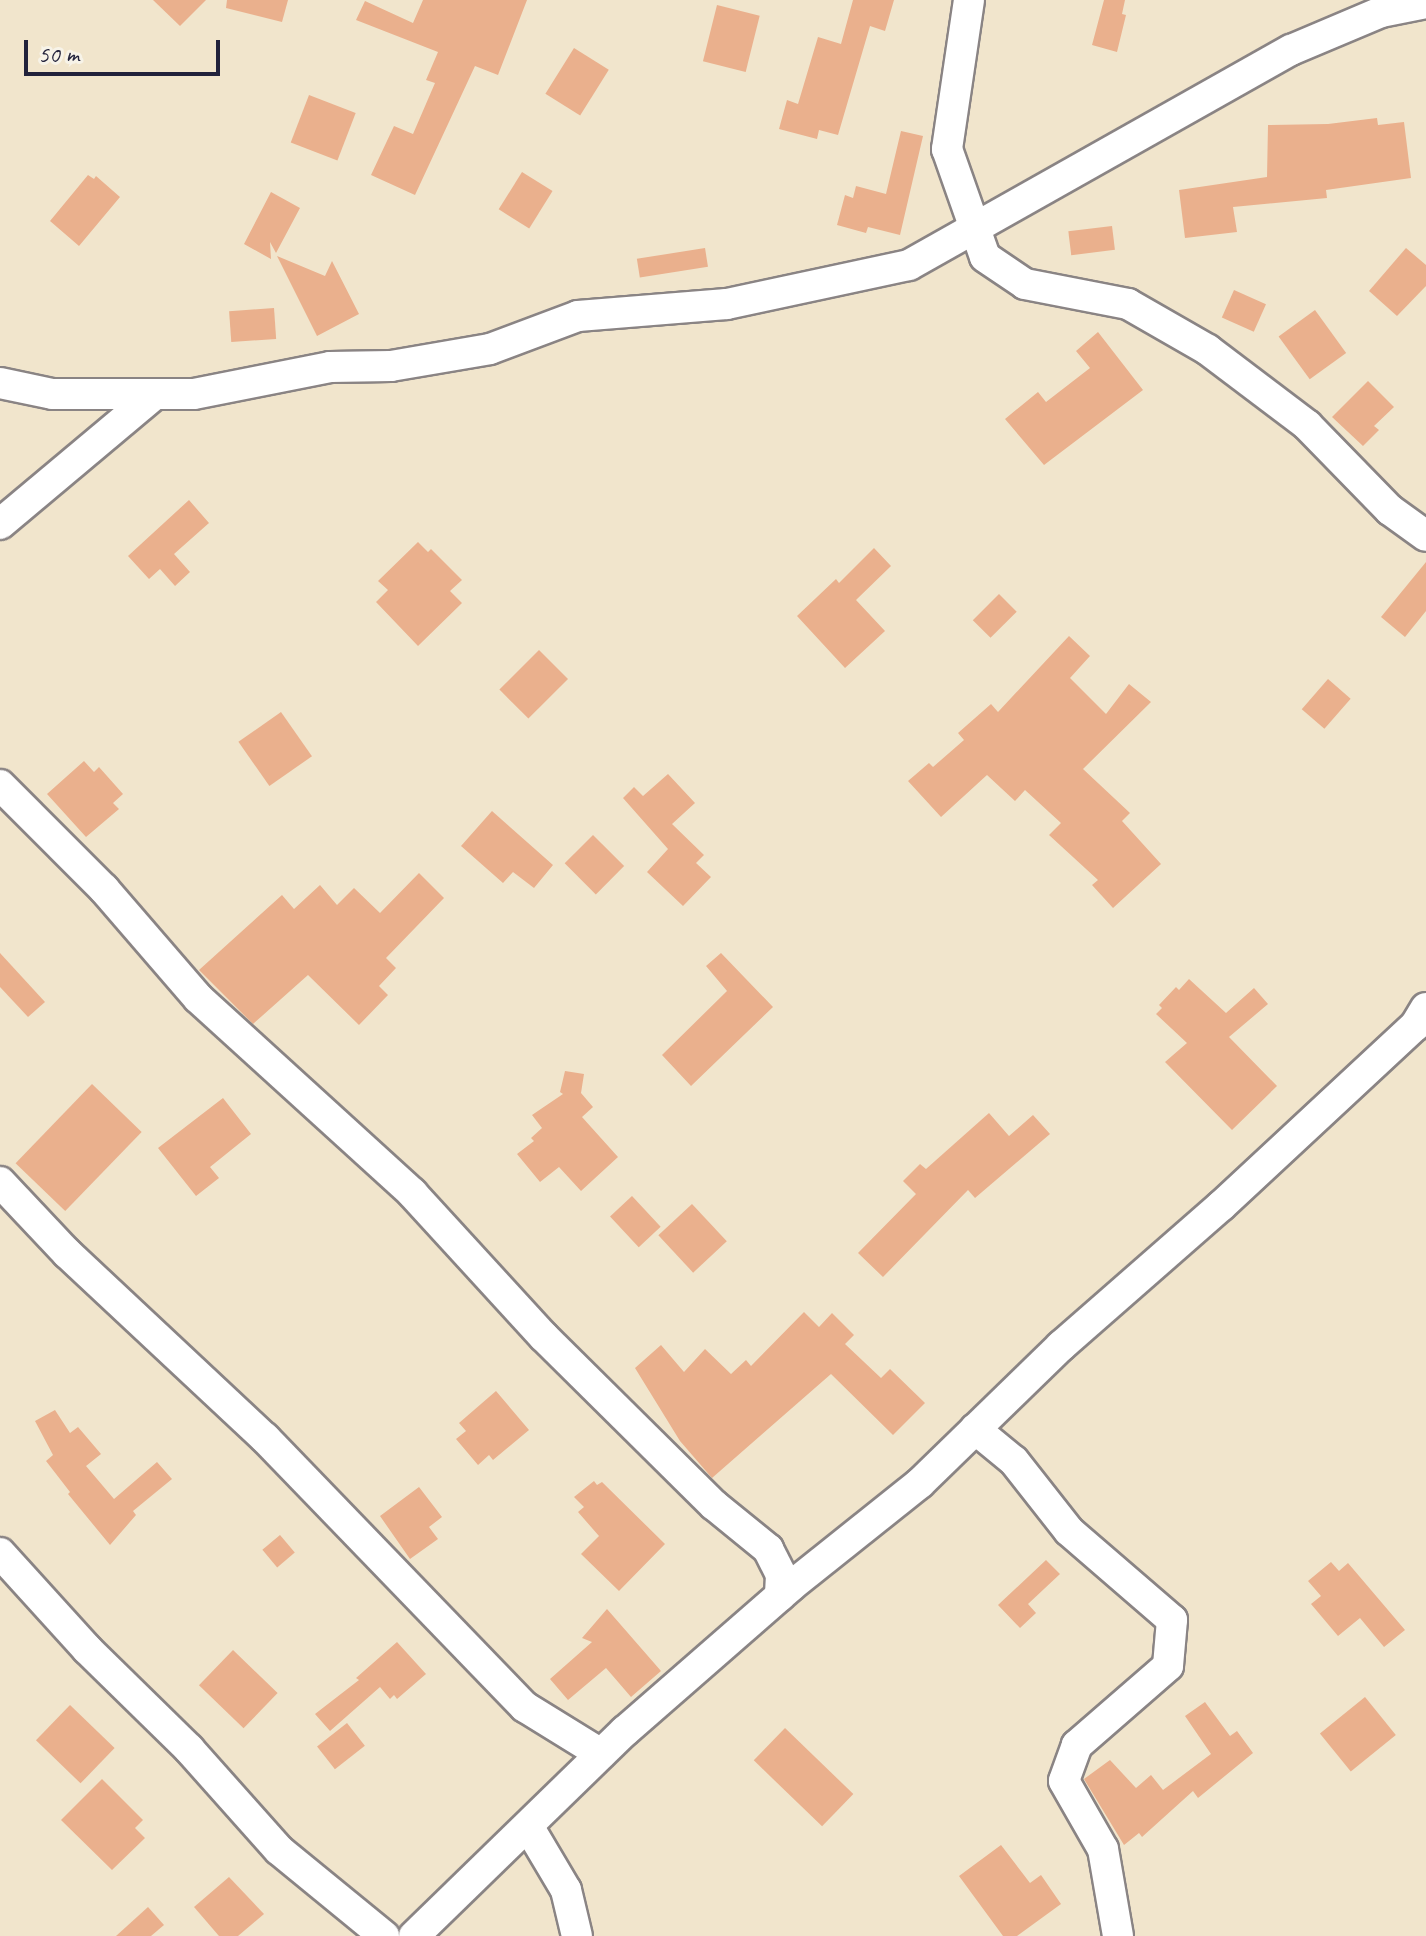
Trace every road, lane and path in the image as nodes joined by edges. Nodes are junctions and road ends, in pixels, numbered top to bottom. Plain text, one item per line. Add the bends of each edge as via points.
1 (969, 0) edge
2 (1426, 3) edge
3 (974, 228) junction
4 (0, 383) edge
5 (154, 395) junction
6 (0, 524) edge
7 (1426, 536) edge
8 (0, 785) edge
9 (1426, 1008) edge
10 (0, 1182) edge
11 (975, 1429) junction
12 (0, 1553) edge
13 (780, 1596) junction
14 (601, 1754) junction
15 (528, 1826) junction
16 (384, 1936) edge
17 (414, 1936) edge
18 (577, 1936) edge
19 (1118, 1936) edge

1 - 3 street via 947,149
2 - 3 street via 1381,12 1291,50
3 - 5 street via 909,265 727,304 578,316 490,349 391,366 330,367 194,394
3 - 7 street via 985,257 1025,284 1128,304 1208,350 1307,425 1390,510
4 - 5 street via 52,394
5 - 6 street
8 - 13 street via 104,889 198,998 412,1193 544,1337 714,1505 768,1549 781,1575
9 - 11 street via 1415,1026
10 - 14 street via 67,1253 265,1438 525,1707
11 - 13 street via 920,1483
11 - 19 street via 1014,1461 1069,1531 1172,1620 1168,1666 1077,1745 1064,1781 1103,1849
12 - 16 street via 279,1850
13 - 14 street
14 - 15 street
15 - 17 street
15 - 18 street via 566,1890

